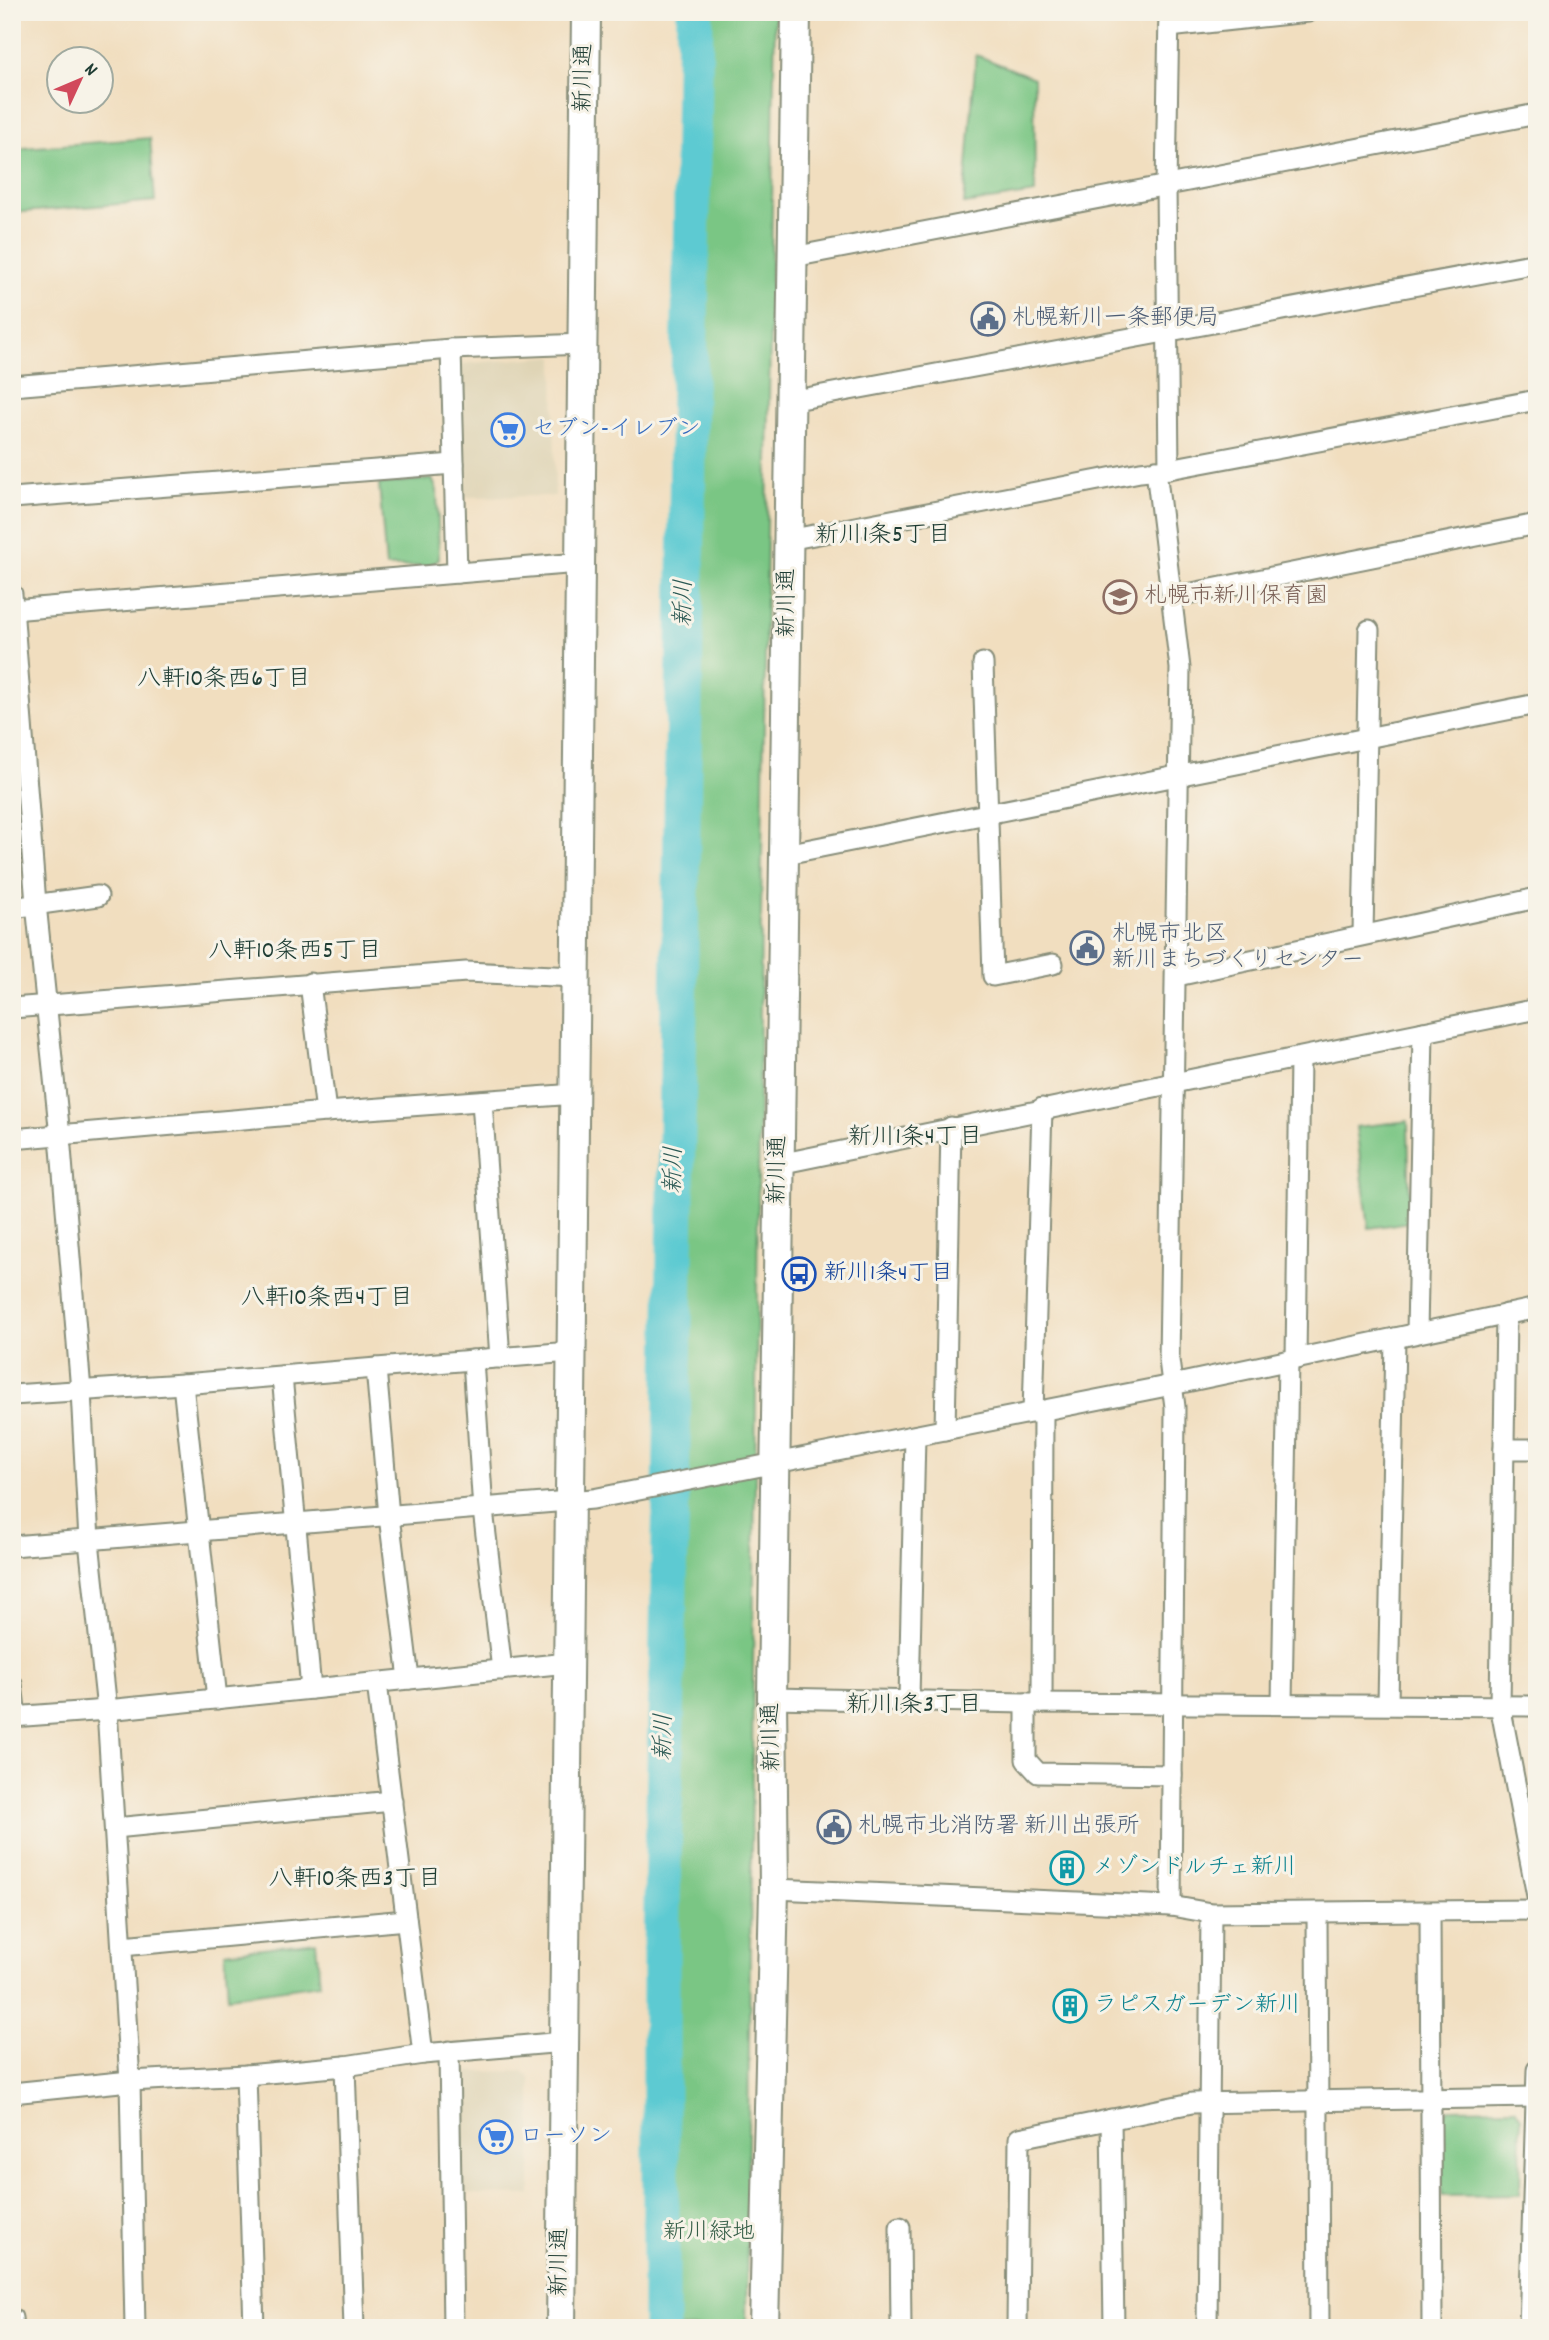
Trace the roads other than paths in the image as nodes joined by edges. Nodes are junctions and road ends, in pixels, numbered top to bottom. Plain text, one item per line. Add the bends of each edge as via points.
1 (586, 12) edge
2 (796, 12) edge
3 (1308, 12) edge
4 (1169, 20) edge
5 (1537, 114) edge
6 (1166, 186) junction
7 (793, 257) junction
8 (1537, 263) edge
9 (1168, 330) junction
10 (583, 344) junction
11 (451, 349) junction
12 (12, 386) edge
13 (1537, 400) edge
14 (790, 401) junction
15 (454, 464) junction
16 (1162, 469) junction
17 (12, 498) edge
18 (1537, 524) edge
19 (788, 540) junction
20 (579, 563) junction
21 (457, 573) junction
22 (1172, 597) junction
23 (13, 604) edge
24 (1369, 630) dead end
25 (983, 663) dead end
26 (1537, 704) edge
27 (1367, 738) junction
28 (1179, 776) junction
29 (986, 814) junction
30 (786, 854) junction
31 (98, 896) dead end
32 (1537, 898) edge
33 (36, 904) junction
34 (12, 908) edge
35 (1363, 934) junction
36 (1054, 964) dead end
37 (1177, 976) junction
38 (575, 977) junction
39 (310, 983) junction
40 (47, 1006) junction
41 (12, 1008) edge
42 (1537, 1009) edge
43 (1423, 1032) junction
44 (1300, 1058) junction
45 (1174, 1083) junction
46 (575, 1094) junction
47 (482, 1101) junction
48 (1042, 1108) junction
49 (326, 1112) junction
50 (951, 1127) junction
51 (60, 1136) junction
52 (12, 1139) edge
53 (779, 1164) junction
54 (1537, 1308) edge
55 (1506, 1314) junction
56 (1417, 1334) junction
57 (1395, 1338) junction
58 (570, 1352) junction
59 (500, 1357) junction
60 (473, 1360) junction
61 (1292, 1360) junction
62 (376, 1368) junction
63 (282, 1376) junction
64 (183, 1384) junction
65 (1172, 1385) junction
66 (81, 1391) junction
67 (12, 1395) edge
68 (1038, 1412) junction
69 (945, 1430) junction
70 (915, 1436) junction
71 (1504, 1449) junction
72 (1537, 1449) edge
73 (762, 1467) junction
74 (581, 1501) junction
75 (482, 1510) junction
76 (389, 1516) junction
77 (295, 1522) junction
78 (197, 1532) junction
79 (89, 1541) junction
80 (12, 1546) edge
81 (567, 1663) junction
82 (502, 1670) junction
83 (409, 1679) junction
84 (377, 1683) junction
85 (12, 1684) edge
86 (311, 1689) junction
87 (772, 1698) junction
88 (217, 1699) junction
89 (909, 1699) junction
90 (1034, 1703) junction
91 (1172, 1703) junction
92 (1282, 1703) junction
93 (1388, 1704) junction
94 (1500, 1705) junction
95 (1537, 1706) edge
96 (107, 1710) junction
97 (14, 1717) edge
98 (1172, 1775) junction
99 (392, 1801) junction
100 (115, 1828) junction
101 (774, 1889) junction
102 (1537, 1896) edge
103 (1171, 1906) junction
104 (1537, 1910) edge
105 (1430, 1912) junction
106 (1211, 1913) junction
107 (1317, 1913) junction
108 (407, 1920) junction
109 (122, 1946) junction
110 (564, 2042) junction
111 (449, 2052) junction
112 (423, 2054) junction
113 (345, 2066) junction
114 (1537, 2070) edge
115 (246, 2075) junction
116 (130, 2081) junction
117 (12, 2093) edge
118 (1536, 2097) edge
119 (1432, 2098) junction
120 (1318, 2101) junction
121 (1209, 2102) junction
122 (1111, 2119) junction
123 (900, 2227) dead end
124 (12, 2318) edge
125 (13, 2328) edge
126 (135, 2328) edge
127 (254, 2328) edge
128 (354, 2328) edge
129 (453, 2328) edge
130 (561, 2328) edge
131 (764, 2328) edge
132 (901, 2328) edge
133 (1017, 2328) edge
134 (1114, 2328) edge
135 (1208, 2328) edge
136 (1320, 2328) edge
137 (1432, 2328) edge
138 (1529, 2328) edge

1 - 10 street, 新川通
2 - 7 street, 新川通
3 - 4 street
4 - 6 street
5 - 6 street
6 - 7 street
6 - 9 street
7 - 14 street, 新川通
8 - 9 street
9 - 14 street
9 - 16 street
10 - 11 street
10 - 20 street, 新川通
11 - 12 street
11 - 15 street
13 - 16 street
14 - 19 street, 新川通
15 - 17 street
15 - 21 street
16 - 19 street
16 - 22 street
18 - 22 street
19 - 30 street, 新川通
20 - 21 street
20 - 38 street, 新川通
21 - 23 street
22 - 28 street via 1180,668
23 - 33 street
24 - 27 street
25 - 29 street
26 - 27 street
27 - 28 street
27 - 35 street
28 - 29 street
28 - 37 street
29 - 30 street
29 - 36 street via 993,976
30 - 53 street, 新川通
31 - 33 street
32 - 35 street
33 - 34 street
33 - 40 street
35 - 37 street
37 - 45 street
38 - 39 street via 466,972
38 - 46 street, 新川通
39 - 40 street
39 - 49 street
40 - 41 street
40 - 51 street
42 - 43 street
43 - 44 street
43 - 56 street
44 - 45 street
44 - 61 street
45 - 48 street
45 - 65 street
46 - 47 street
46 - 58 street, 新川通
47 - 49 street
47 - 59 street
48 - 50 street
48 - 68 street
49 - 51 street
50 - 53 street
50 - 69 street
51 - 52 street
51 - 66 street
53 - 73 street, 新川通
54 - 55 street
55 - 56 street
55 - 71 street
56 - 57 street
57 - 61 street
57 - 93 street
58 - 59 street
58 - 74 street, 新川通
59 - 60 street
60 - 62 street
60 - 75 street
61 - 65 street
61 - 92 street
62 - 63 street
62 - 76 street
63 - 64 street
63 - 77 street
64 - 66 street
64 - 78 street
65 - 68 street
65 - 91 street
66 - 67 street
66 - 79 street
68 - 69 street
68 - 90 street
69 - 70 street
70 - 73 street
70 - 89 street
71 - 72 street
71 - 94 street
73 - 74 street
73 - 87 street, 新川通
74 - 75 street
74 - 81 street, 新川通
75 - 76 street
75 - 82 street
76 - 77 street
76 - 83 street
77 - 78 street
77 - 86 street
78 - 79 street
78 - 88 street
79 - 80 street
79 - 96 street
81 - 82 street
81 - 110 street, 新川通
82 - 83 street
83 - 84 street
84 - 86 street
84 - 99 street
85 - 97 street
86 - 88 street
87 - 89 street
87 - 101 street, 新川通
88 - 96 street
89 - 90 street
90 - 91 street
90 - 98 street via 1026,1760 1038,1773
91 - 92 street
91 - 98 street
92 - 93 street
93 - 94 street
94 - 95 street
94 - 102 street
96 - 97 street
96 - 100 street
98 - 103 street
99 - 100 street
99 - 108 street
100 - 109 street
101 - 103 street
101 - 131 street, 新川通
103 - 106 street
104 - 105 street
105 - 107 street
105 - 119 street
106 - 107 street
106 - 121 street
107 - 120 street
108 - 109 street
108 - 112 street
109 - 116 street
110 - 111 street
110 - 130 street, 新川通
111 - 112 street
111 - 129 street
112 - 113 street
113 - 115 street
113 - 128 street
114 - 118 street
115 - 116 street
115 - 127 street
116 - 117 street
116 - 126 street
118 - 119 street
118 - 138 street
119 - 120 street
119 - 137 street
120 - 121 street
120 - 136 street
121 - 122 street
121 - 135 street
122 - 133 street via 1019,2138
122 - 134 street
123 - 132 street
124 - 125 street

